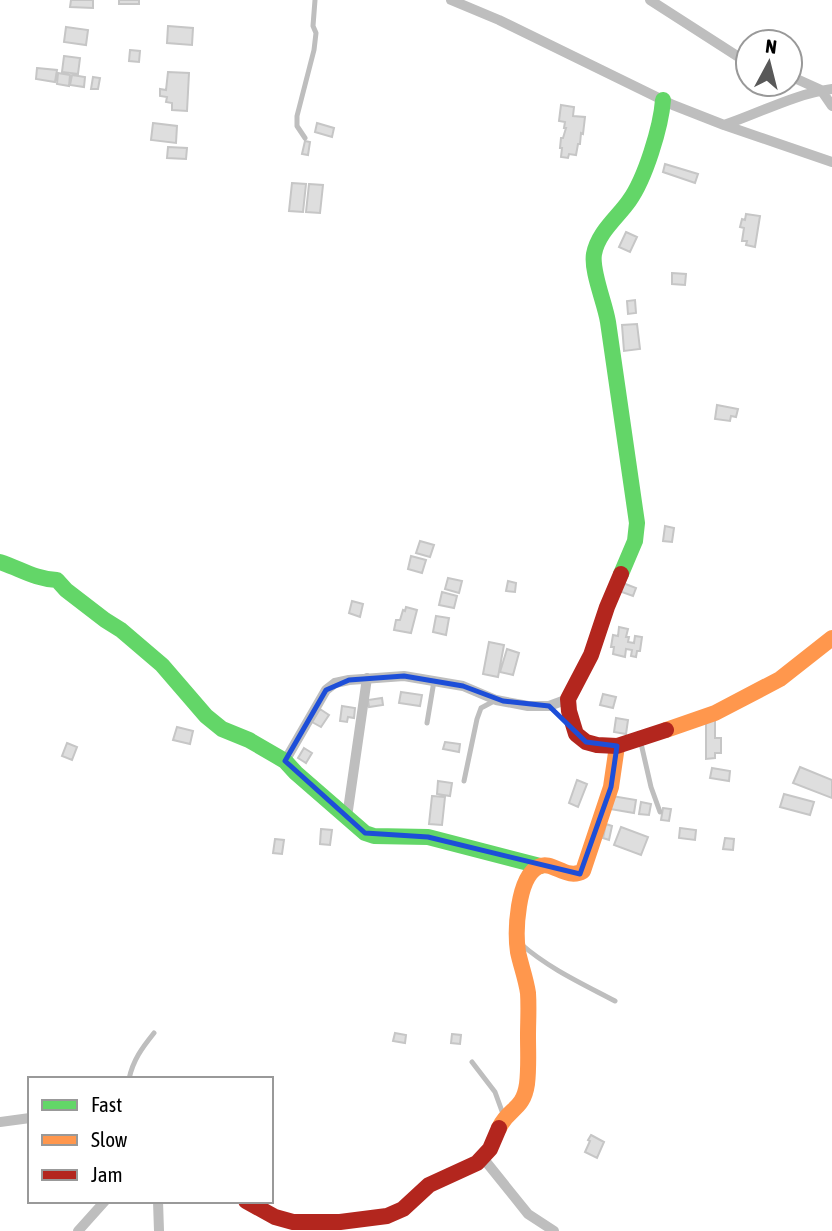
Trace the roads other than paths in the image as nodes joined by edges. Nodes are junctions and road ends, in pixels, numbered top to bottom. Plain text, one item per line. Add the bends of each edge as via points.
1 (314, 0) edge
2 (451, 0) edge
3 (650, 0) edge
4 (734, 53) edge
5 (804, 81) edge
6 (827, 89) edge
7 (663, 100) junction
8 (832, 106) edge
9 (724, 125) junction
10 (305, 138) dead end
11 (832, 162) edge
12 (0, 562) edge
13 (832, 638) edge
14 (367, 678) junction
15 (434, 681) junction
16 (568, 699) junction
17 (496, 700) junction
18 (549, 706) junction
19 (428, 723) dead end
20 (572, 723) junction
21 (640, 739) junction
22 (617, 746) junction
23 (285, 761) junction
24 (464, 781) dead end
25 (660, 812) dead end
26 (347, 817) junction
27 (540, 866) junction
28 (516, 939) junction
29 (615, 1001) dead end
30 (154, 1033) dead end
31 (472, 1062) dead end
32 (129, 1077) edge
33 (505, 1117) junction
34 (28, 1118) edge
35 (0, 1122) edge
36 (483, 1158) junction
37 (103, 1203) edge
38 (158, 1203) edge
39 (250, 1203) edge
40 (78, 1231) edge
41 (159, 1231) edge
42 (554, 1231) edge

1 - 10 lane via 314,50 297,116
2 - 7 street
3 - 4 street
5 - 6 street
6 - 8 street
6 - 9 street
7 - 9 street
7 - 16 street via 662,117 640,181 594,254 637,523 635,541 591,655
9 - 11 street
12 - 23 street via 41,579 57,580 162,665 222,729
13 - 21 street via 780,679 746,698
14 - 15 street via 404,676
14 - 23 street via 335,683 326,690
14 - 26 street
15 - 17 street via 463,686
15 - 19 lane
16 - 18 street
16 - 20 street
17 - 18 street
17 - 24 lane via 481,708
18 - 20 street
20 - 22 street via 586,742
21 - 22 street
21 - 25 lane
22 - 27 street via 611,788 583,871 574,875 548,864
23 - 26 street
26 - 27 street via 374,836 429,837
27 - 28 street via 524,890
28 - 29 lane via 537,957
28 - 33 street via 529,998 528,1069 524,1099
30 - 32 lane via 138,1054
31 - 33 lane via 495,1092
33 - 36 street
34 - 35 street
36 - 39 street via 426,1187 394,1215 283,1221
36 - 42 street via 528,1214
37 - 40 street
38 - 41 street

